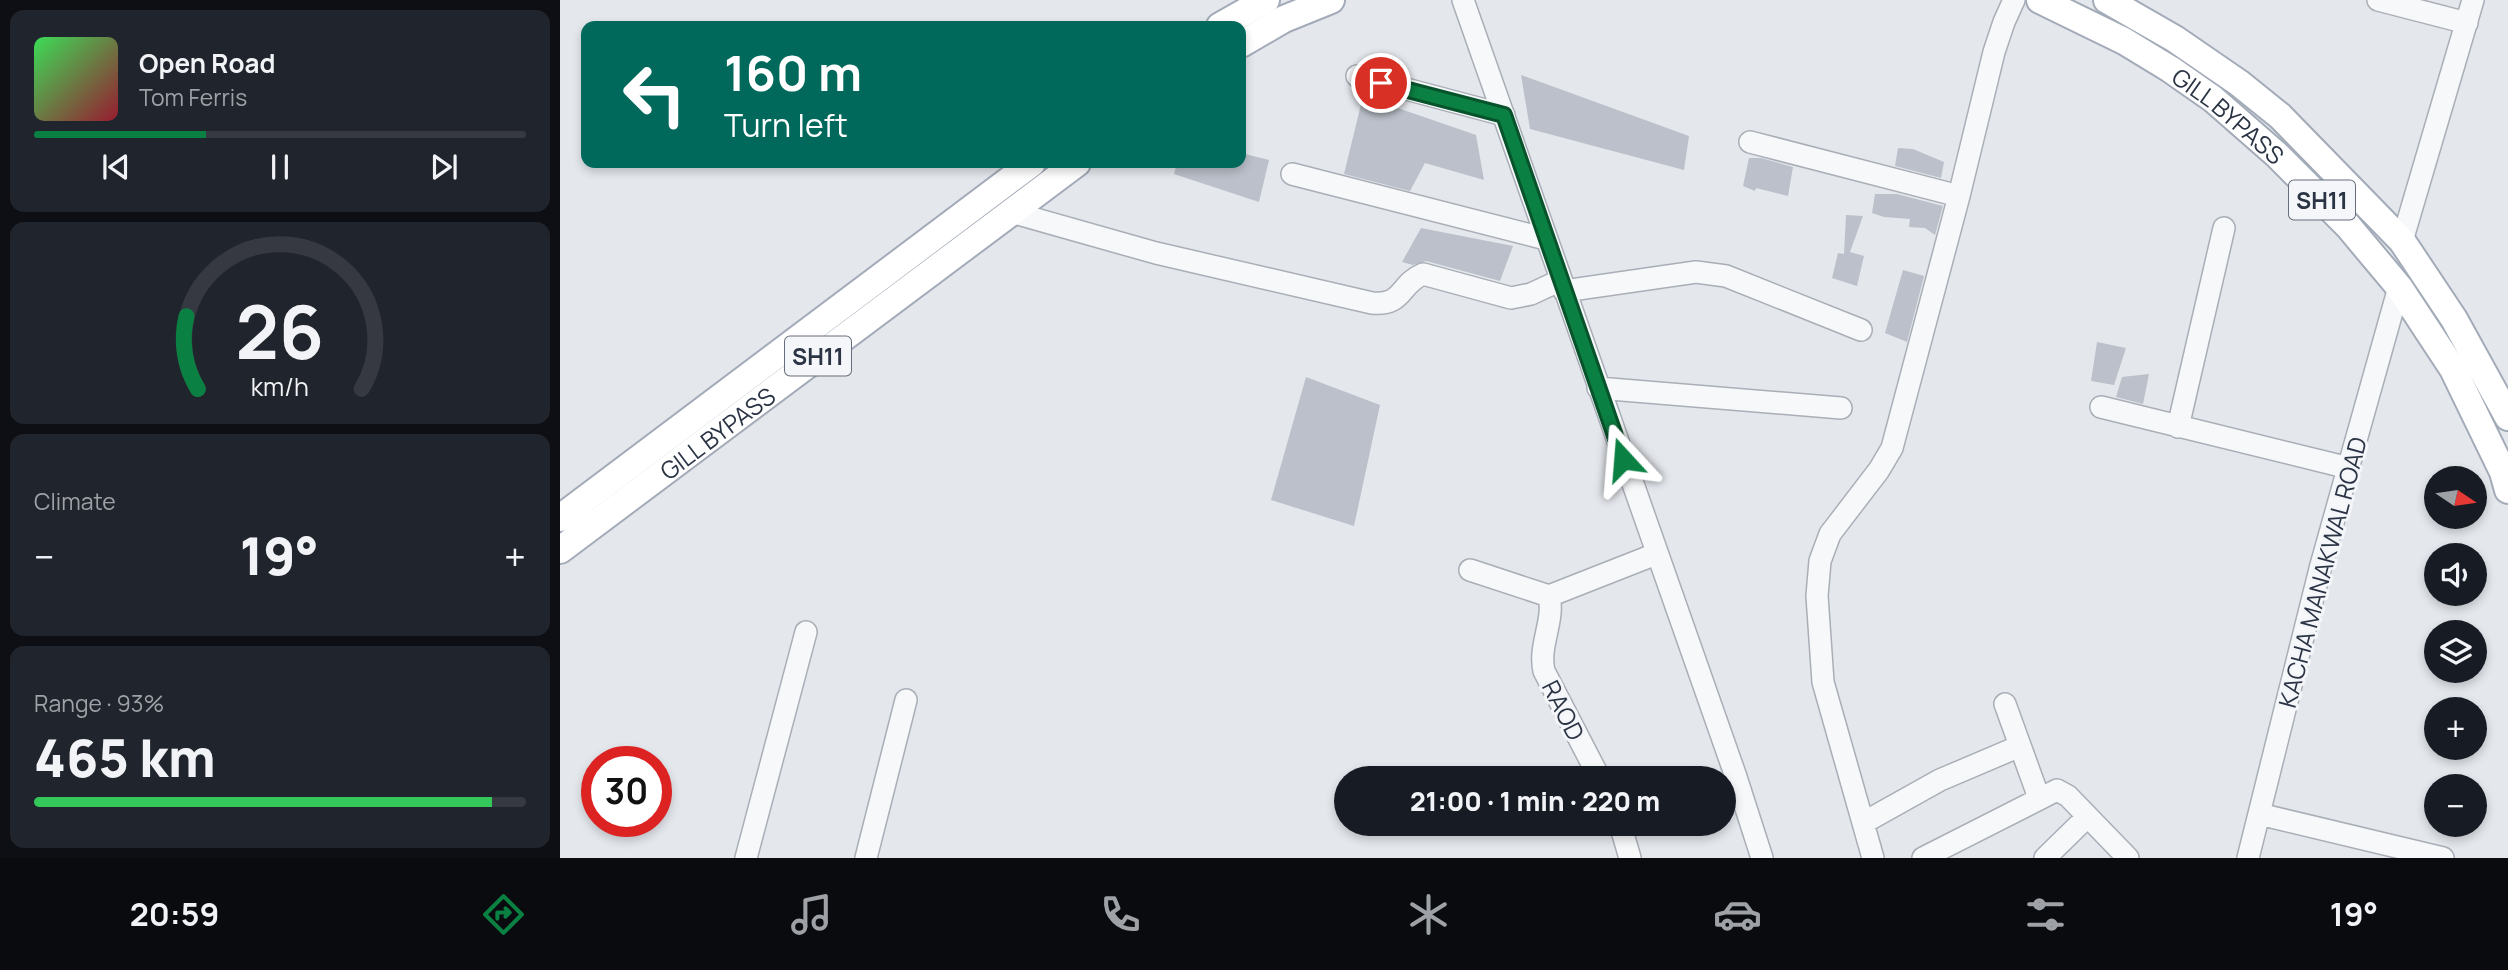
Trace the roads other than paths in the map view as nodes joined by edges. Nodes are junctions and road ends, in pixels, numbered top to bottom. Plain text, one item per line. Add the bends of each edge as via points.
1 (1266, 0) edge
2 (1331, 0) edge
3 (1463, 0) edge
4 (2014, 0) edge
5 (2040, 0) edge
6 (2108, 0) edge
7 (2378, 0) edge
8 (2473, 0) edge
9 (1229, 21) edge
10 (2466, 23) junction
11 (1246, 41) edge
12 (1357, 76) dead end
13 (1504, 115) junction
14 (1750, 142) dead end
15 (1025, 168) edge
16 (1070, 168) edge
17 (1292, 174) dead end
18 (1959, 196) junction
19 (1011, 212) junction
20 (2224, 228) dead end
21 (1546, 239) junction
22 (2402, 240) junction
23 (1562, 285) junction
24 (2399, 286) junction
25 (1861, 330) dead end
26 (1598, 388) junction
27 (2101, 407) dead end
28 (1841, 408) dead end
29 (2508, 418) edge
30 (2178, 427) junction
31 (2349, 468) junction
32 (2508, 490) edge
33 (560, 518) edge
34 (560, 550) edge
35 (1656, 554) junction
36 (1470, 570) dead end
37 (1549, 596) junction
38 (806, 632) dead end
39 (906, 700) dead end
40 (2005, 704) dead end
41 (2020, 746) junction
42 (1593, 766) edge
43 (2039, 798) junction
44 (2259, 814) junction
45 (2087, 817) junction
46 (1863, 823) junction
47 (1624, 836) edge
48 (746, 858) edge
49 (866, 858) edge
50 (1630, 858) edge
51 (1762, 858) edge
52 (1873, 858) edge
53 (1923, 858) edge
54 (2045, 858) edge
55 (2128, 858) edge
56 (2248, 858) edge
57 (2443, 858) edge

1 - 9 main road
2 - 11 main road
3 - 13 street
4 - 18 street via 1994,52
5 - 24 main road, GILL BYPASS / SH11 via 2124,41 2213,99 2304,181
6 - 22 main road, GILL BYPASS / SH11 via 2175,39 2280,116
7 - 10 street
8 - 10 street
10 - 22 street
12 - 13 street
13 - 21 street
14 - 18 street
15 - 33 main road, GILL BYPASS / SH11
16 - 19 main road, GILL BYPASS / SH11
17 - 21 street
18 - 46 street via 1892,448 1830,534 1818,576 1823,682
19 - 23 street via 1156,253 1372,303 1393,301 1423,274 1511,298
19 - 34 main road, GILL BYPASS / SH11
20 - 30 street
21 - 23 street
22 - 29 main road, GILL BYPASS / SH11 via 2454,319
23 - 25 street via 1710,272
23 - 26 street
24 - 31 street, KACHA MANAKWAL ROAD
24 - 32 main road, GILL BYPASS / SH11 via 2453,369
26 - 28 street
26 - 35 street
27 - 30 street
30 - 31 street
31 - 44 street, KACHA MANAKWAL ROAD via 2320,565
35 - 37 street
35 - 51 street
36 - 37 street
37 - 42 street, RAOD via 1544,671
38 - 48 street
39 - 49 street
40 - 41 street
41 - 43 street
41 - 46 street via 1940,780
43 - 45 street via 2062,791
43 - 53 street
44 - 56 street, KACHA MANAKWAL ROAD
44 - 57 street
45 - 54 street
45 - 55 street
46 - 52 street
47 - 50 street

